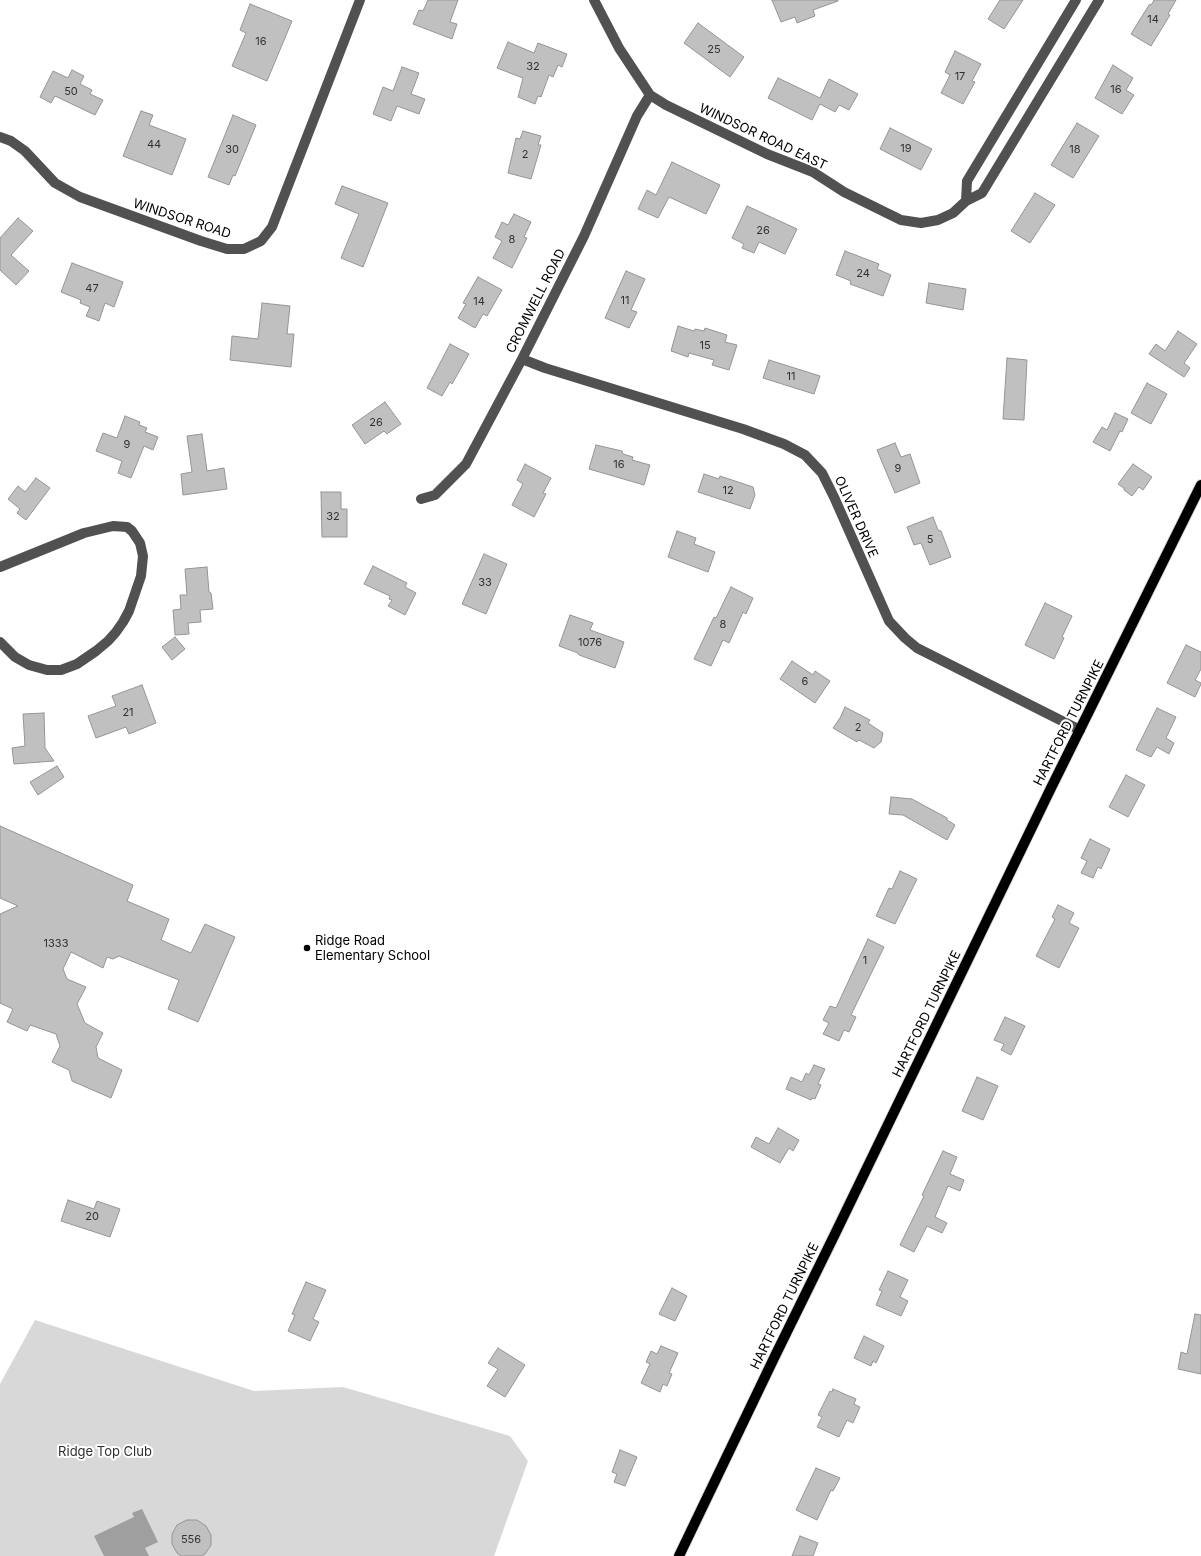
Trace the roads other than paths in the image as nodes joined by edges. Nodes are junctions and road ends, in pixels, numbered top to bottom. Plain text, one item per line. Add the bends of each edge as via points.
1 (360, 0) edge
2 (594, 0) edge
3 (1076, 0) edge
4 (1099, 0) edge
5 (650, 95) junction
6 (0, 137) edge
7 (966, 202) junction
8 (522, 359) junction
9 (1201, 485) edge
10 (421, 499) dead end
11 (0, 567) edge
12 (0, 642) edge
13 (1080, 730) junction
14 (679, 1556) edge

1 - 6 street, WINDSOR ROAD via 272,227 261,241 244,249 227,249 201,241 80,197 55,183 25,151
2 - 5 street, WINDSOR ROAD EAST via 619,48
3 - 7 street via 967,181
4 - 7 street, WINDSOR ROAD EAST via 982,193
5 - 7 street, WINDSOR ROAD EAST via 767,154 813,172 844,192 901,220 920,223 938,220 953,213
5 - 8 street, CROMWELL ROAD via 636,116 584,236
8 - 10 street, CROMWELL ROAD via 466,464 436,495
8 - 13 street, OLIVER DRIVE via 743,429 784,444 805,455 822,473 889,621 904,638 918,648
9 - 13 main road, HARTFORD TURNPIKE
11 - 12 street via 84,533 113,526 127,527 132,531 140,543 143,556 141,576 123,622 108,641 77,664 61,670 47,670 29,665 15,657
13 - 14 main road, HARTFORD TURNPIKE

